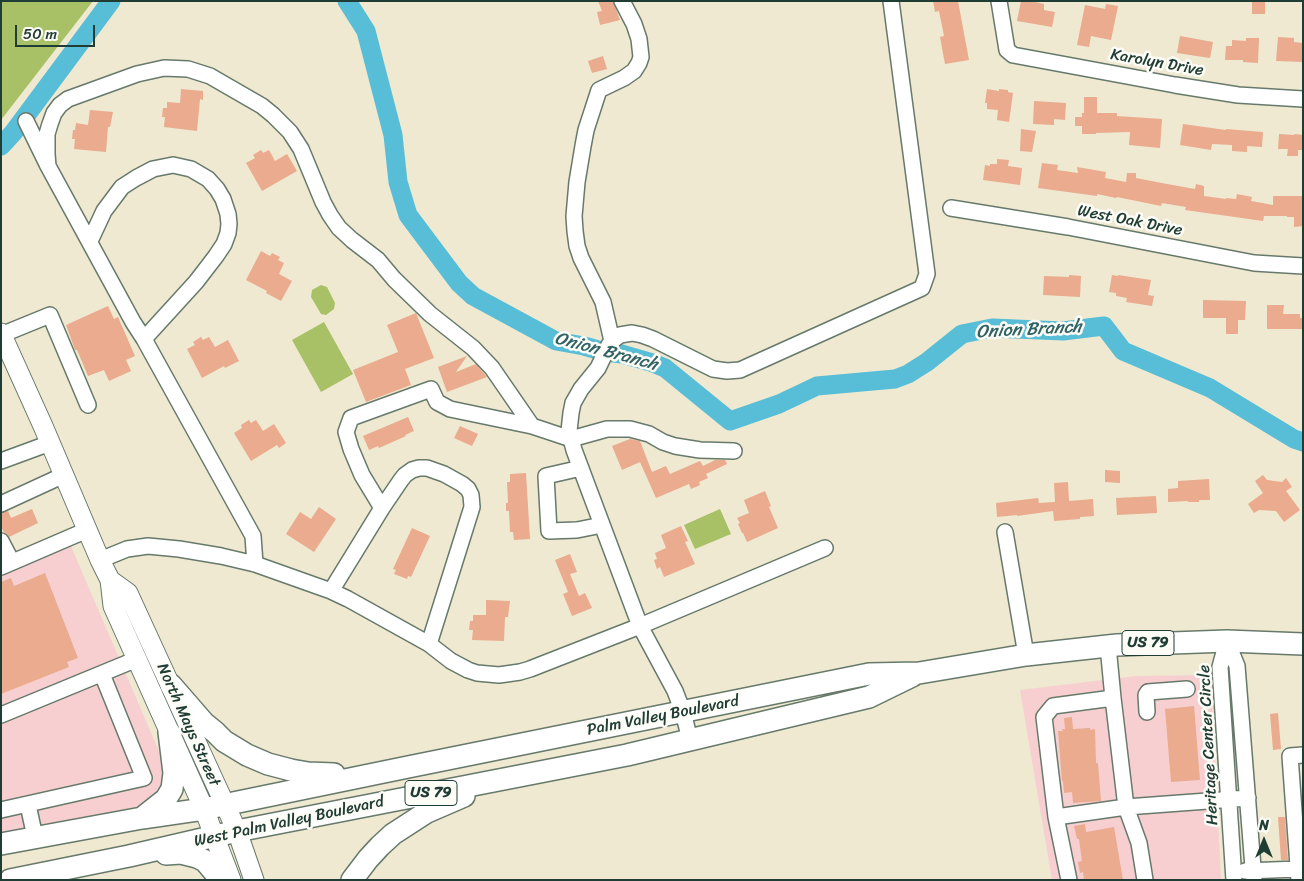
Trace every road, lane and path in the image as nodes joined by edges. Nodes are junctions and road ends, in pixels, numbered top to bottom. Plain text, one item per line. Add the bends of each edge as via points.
1 (622, 1) edge
2 (891, 1) edge
3 (999, 1) edge
4 (1303, 100) edge
5 (26, 121) dead end
6 (48, 166) junction
7 (951, 208) dead end
8 (90, 241) junction
9 (1303, 266) edge
10 (2, 334) edge
11 (144, 339) junction
12 (612, 341) junction
13 (88, 405) dead end
14 (532, 426) junction
15 (570, 439) junction
16 (50, 443) junction
17 (734, 451) dead end
18 (1, 461) edge
19 (580, 468) junction
20 (64, 475) junction
21 (1, 504) edge
22 (382, 508) junction
23 (602, 525) junction
24 (87, 530) junction
25 (1004, 532) dead end
26 (1, 541) edge
27 (825, 548) dead end
28 (100, 560) junction
29 (7, 564) edge
30 (256, 564) junction
31 (110, 580) junction
32 (331, 591) junction
33 (640, 626) junction
34 (1227, 641) junction
35 (429, 644) junction
36 (1303, 644) edge
37 (1108, 646) junction
38 (1026, 655) junction
39 (137, 659) junction
40 (918, 673) junction
41 (102, 674) junction
42 (170, 685) junction
43 (1187, 689) dead end
44 (1113, 698) junction
45 (683, 712) junction
46 (1147, 712) dead end
47 (1, 715) edge
48 (170, 732) junction
49 (690, 740) junction
50 (1303, 755) edge
51 (627, 756) joint
52 (408, 767) junction
53 (534, 773) junction
54 (1248, 798) junction
55 (1229, 799) junction
56 (28, 805) junction
57 (1126, 806) junction
58 (214, 807) junction
59 (1, 810) edge
60 (1056, 816) junction
61 (142, 818) junction
62 (236, 832) junction
63 (214, 836) junction
64 (35, 837) junction
65 (1, 844) edge
66 (129, 856) junction
67 (1298, 874) edge
68 (1234, 875) edge
69 (1254, 875) edge
70 (10, 880) edge
71 (221, 880) edge
72 (231, 880) edge
73 (254, 880) edge
74 (352, 880) edge
75 (1069, 880) edge
76 (1145, 880) edge

1 - 12 street via 634,24 641,57 634,71 599,90 586,130 574,216 577,246 603,302
2 - 12 street via 927,274 922,288 740,370 713,369 653,338 637,334 620,336
3 - 4 street, Karolyn Drive via 1007,50 1013,55 1238,95
5 - 6 street
6 - 8 street
6 - 14 street via 47,134 54,113 68,99 137,74 164,68 188,69 210,76 262,106 290,132 301,149 322,202 340,228 378,260 430,314 473,348 492,368
7 - 9 street, West Oak Drive via 1254,263
8 - 11 street
8 - 11 street via 98,221 122,187 153,169 173,165 191,169 208,179 223,199 229,224 224,244 196,282
10 - 13 street via 50,315
10 - 16 main road, North Mays Street
11 - 30 street via 253,536
12 - 15 street via 598,368 573,403
14 - 15 street
14 - 22 street via 450,409 437,402 431,389 351,418 346,432 351,449
15 - 17 street via 607,430 630,429 675,446
15 - 19 street
16 - 18 street
16 - 20 main road, North Mays Street
19 - 23 street
19 - 23 street via 546,476 549,531
20 - 21 street
20 - 24 main road, North Mays Street
22 - 32 street
22 - 35 street via 400,480 419,468 444,474 462,484 471,495 470,516
23 - 33 street
24 - 28 main road, North Mays Street
24 - 29 street
25 - 38 street
26 - 29 street
27 - 33 street
28 - 30 street via 127,549 153,546
28 - 31 main road, North Mays Street
30 - 32 street
31 - 39 main road, North Mays Street via 113,606
31 - 42 main road, North Mays Street via 128,593
32 - 35 street
33 - 35 street via 508,675 468,670
33 - 45 street
34 - 36 highway, Palm Valley Boulevard / US 79
34 - 37 highway, Palm Valley Boulevard / US 79
34 - 54 street, Heritage Center Circle via 1237,666
34 - 55 street, Heritage Center Circle via 1220,667
37 - 38 highway, Palm Valley Boulevard / US 79
37 - 44 street
38 - 40 highway, Palm Valley Boulevard / US 79
39 - 41 street
39 - 48 main road, North Mays Street
40 - 45 highway, Palm Valley Boulevard / US 79 via 869,674
40 - 49 highway, Palm Valley Boulevard / US 79 via 869,696
41 - 47 street
41 - 56 street via 144,778
42 - 52 highway via 224,740 246,755 268,764 320,774
42 - 58 main road, North Mays Street
43 - 46 street via 1148,692
44 - 57 street
44 - 60 street via 1053,706 1044,717
45 - 49 street
45 - 52 highway, Palm Valley Boulevard / US 79
48 - 58 main road, North Mays Street
48 - 61 highway via 174,773 172,789 166,799
49 - 51 highway, Palm Valley Boulevard / US 79
50 - 67 street via 1290,756
51 - 53 highway, West Palm Valley Boulevard / US 79
52 - 58 highway, West Palm Valley Boulevard / US 79
53 - 62 highway, West Palm Valley Boulevard / US 79
53 - 74 highway via 427,812 393,834
54 - 55 street
54 - 69 street, Heritage Center Circle
55 - 57 street
55 - 68 street, Heritage Center Circle
56 - 59 street
56 - 64 street
57 - 60 street
57 - 76 street via 1139,843
58 - 61 highway, West Palm Valley Boulevard / US 79
58 - 62 main road, North Mays Street
58 - 63 main road, North Mays Street
60 - 75 street
61 - 64 highway, West Palm Valley Boulevard / US 79
62 - 63 highway, West Palm Valley Boulevard / US 79
62 - 73 main road, North Mays Street
63 - 66 highway, West Palm Valley Boulevard / US 79
63 - 72 main road, North Mays Street
64 - 65 highway, West Palm Valley Boulevard / US 79
66 - 70 highway, West Palm Valley Boulevard / US 79
66 - 71 highway via 190,855 205,861
67 - 69 street
68 - 69 street

